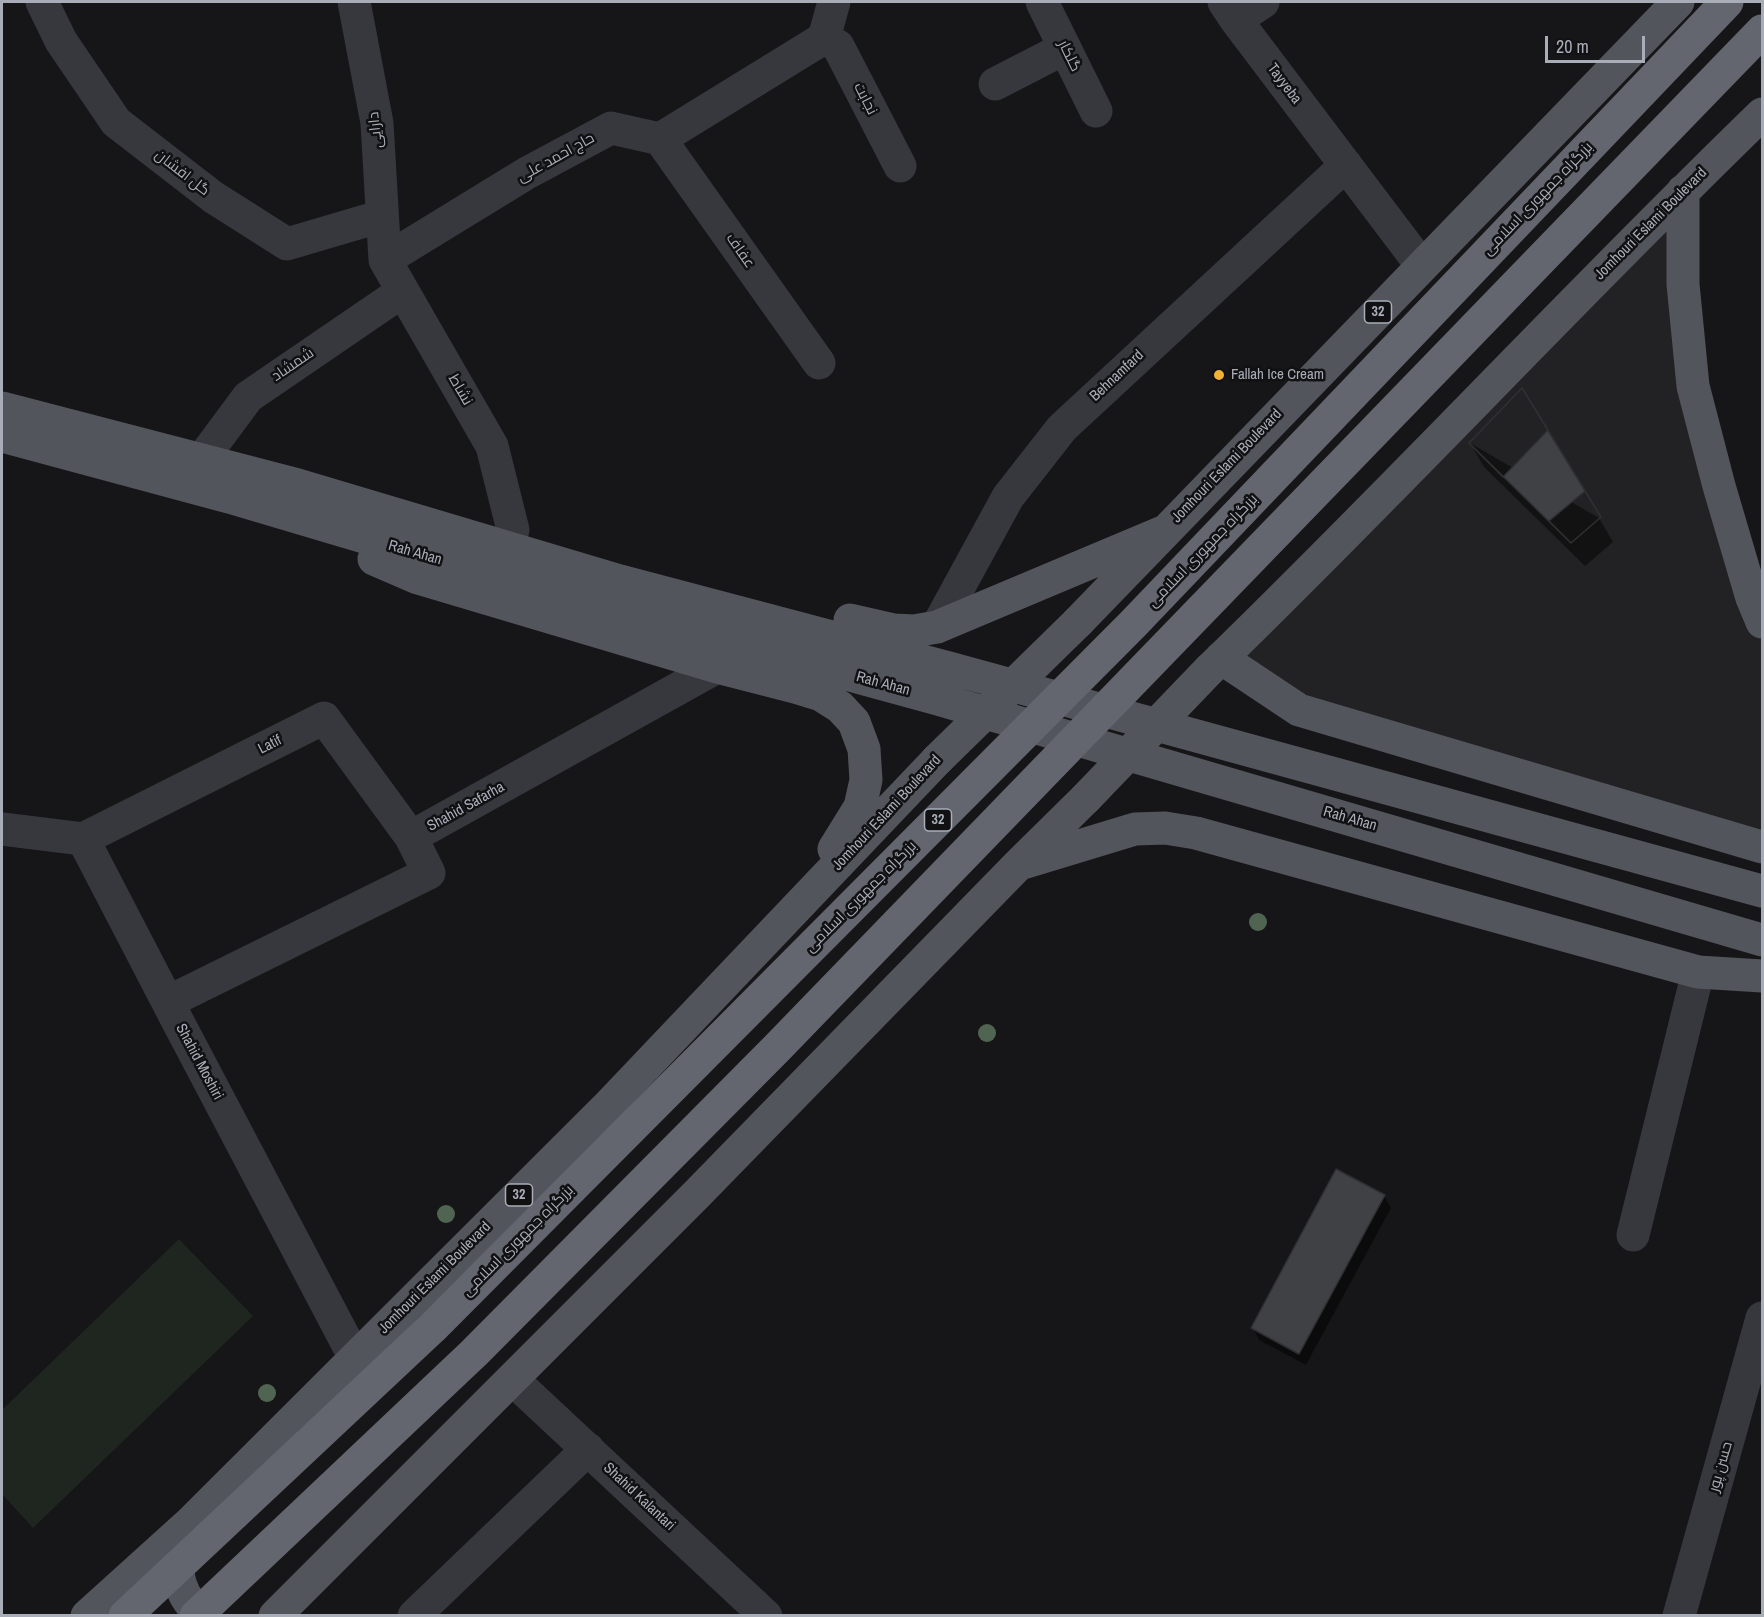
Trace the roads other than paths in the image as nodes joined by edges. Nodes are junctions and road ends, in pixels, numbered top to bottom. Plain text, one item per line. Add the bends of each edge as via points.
1 (42, 2) edge
2 (354, 2) edge
3 (834, 2) edge
4 (1042, 2) edge
5 (1263, 2) edge
6 (1678, 2) edge
7 (1727, 2) edge
8 (1230, 11) edge
9 (1762, 31) edge
10 (824, 38) junction
11 (1065, 48) junction
12 (995, 84) dead end
13 (1096, 111) dead end
14 (1762, 114) edge
15 (660, 140) junction
16 (1346, 165) junction
17 (900, 166) dead end
18 (1683, 191) junction
19 (382, 216) junction
20 (384, 260) junction
21 (1422, 266) junction
22 (402, 291) junction
23 (819, 363) dead end
24 (2, 408) edge
25 (2, 436) edge
26 (202, 459) junction
27 (298, 485) junction
28 (229, 498) junction
29 (513, 530) junction
30 (1163, 532) junction
31 (1762, 622) edge
32 (937, 627) junction
33 (1215, 663) junction
34 (717, 667) junction
35 (2, 829) edge
36 (411, 837) junction
37 (83, 838) junction
38 (1762, 847) edge
39 (1019, 864) junction
40 (1762, 891) edge
41 (778, 929) junction
42 (1762, 940) edge
43 (1698, 972) junction
44 (1762, 976) edge
45 (168, 1002) junction
46 (1633, 1235) dead end
47 (1762, 1318) edge
48 (355, 1358) junction
49 (512, 1379) junction
50 (588, 1449) junction
51 (191, 1522) junction
52 (736, 1604) edge
53 (87, 1616) edge
54 (125, 1616) edge
55 (196, 1616) edge
56 (206, 1616) edge
57 (275, 1616) edge
58 (414, 1616) edge
59 (766, 1616) edge
60 (1679, 1616) edge

1 - 19 street, گل افشان via 61,41 116,122 222,203 287,244
2 - 19 street, دارایی via 377,123
3 - 10 street
4 - 11 street, گلکار
5 - 8 street
6 - 21 main road, Jomhouri Eslami Boulevard / 32
7 - 54 highway, بزرگراه جمهوری اسلامی / 32, bridge via 1133,624 432,1328
8 - 16 street, Tayyeba
9 - 55 highway, bridge via 768,1057 474,1353
10 - 15 street
10 - 17 street, نجابت via 838,46
11 - 12 street
11 - 13 street, گلکار
14 - 18 main road, Jomhouri Eslami Boulevard
15 - 20 street, حاج احمد علی via 610,128 527,173
15 - 23 street, عفاف
16 - 21 street, Tayyeba
16 - 32 street, Behnamfard via 1062,428 1008,497
18 - 31 main road via 1683,284 1693,386
18 - 33 main road, Jomhouri Eslami Boulevard
19 - 20 street, دارایی
20 - 22 street, نشاط
21 - 30 main road, Jomhouri Eslami Boulevard / 32
22 - 26 street, شمشاد via 248,397
22 - 29 street, نشاط via 492,446
24 - 26 main road, Rah Ahan
25 - 28 main road, Rah Ahan
26 - 27 main road, Rah Ahan
27 - 29 main road via 429,507
27 - 40 main road, Rah Ahan via 620,581
28 - 34 main road via 418,578
28 - 42 main road, Rah Ahan via 583,602 938,699
29 - 32 main road via 837,618 894,630
30 - 32 main road
30 - 41 main road, Jomhouri Eslami Boulevard / 32, bridge via 937,760
33 - 38 main road via 1299,710
33 - 39 main road, Jomhouri Eslami Boulevard, bridge
34 - 36 street, Shahid Safarha
34 - 41 main road via 821,694 854,722 864,749 866,780 860,807
35 - 37 street
36 - 37 street, Latif via 324,718
36 - 45 street, Shahid Safarha via 429,873
37 - 45 street, Shahid Moshiri
39 - 43 main road via 1135,829 1165,828 1196,833
39 - 49 main road, Jomhouri Eslami Boulevard
41 - 48 main road, Jomhouri Eslami Boulevard / 32 via 605,1109
43 - 44 main road
43 - 46 street
45 - 48 street, Shahid Moshiri
47 - 60 street, حسن پور
48 - 51 main road, Jomhouri Eslami Boulevard / 32
49 - 50 street, Shahid Kalantari
49 - 57 main road, Jomhouri Eslami Boulevard
50 - 52 street, Shahid Kalantari
50 - 58 street
51 - 53 main road, Jomhouri Eslami Boulevard / 32
51 - 56 main road via 178,1544 176,1570 184,1594
52 - 59 street, Shahid Kalantari

